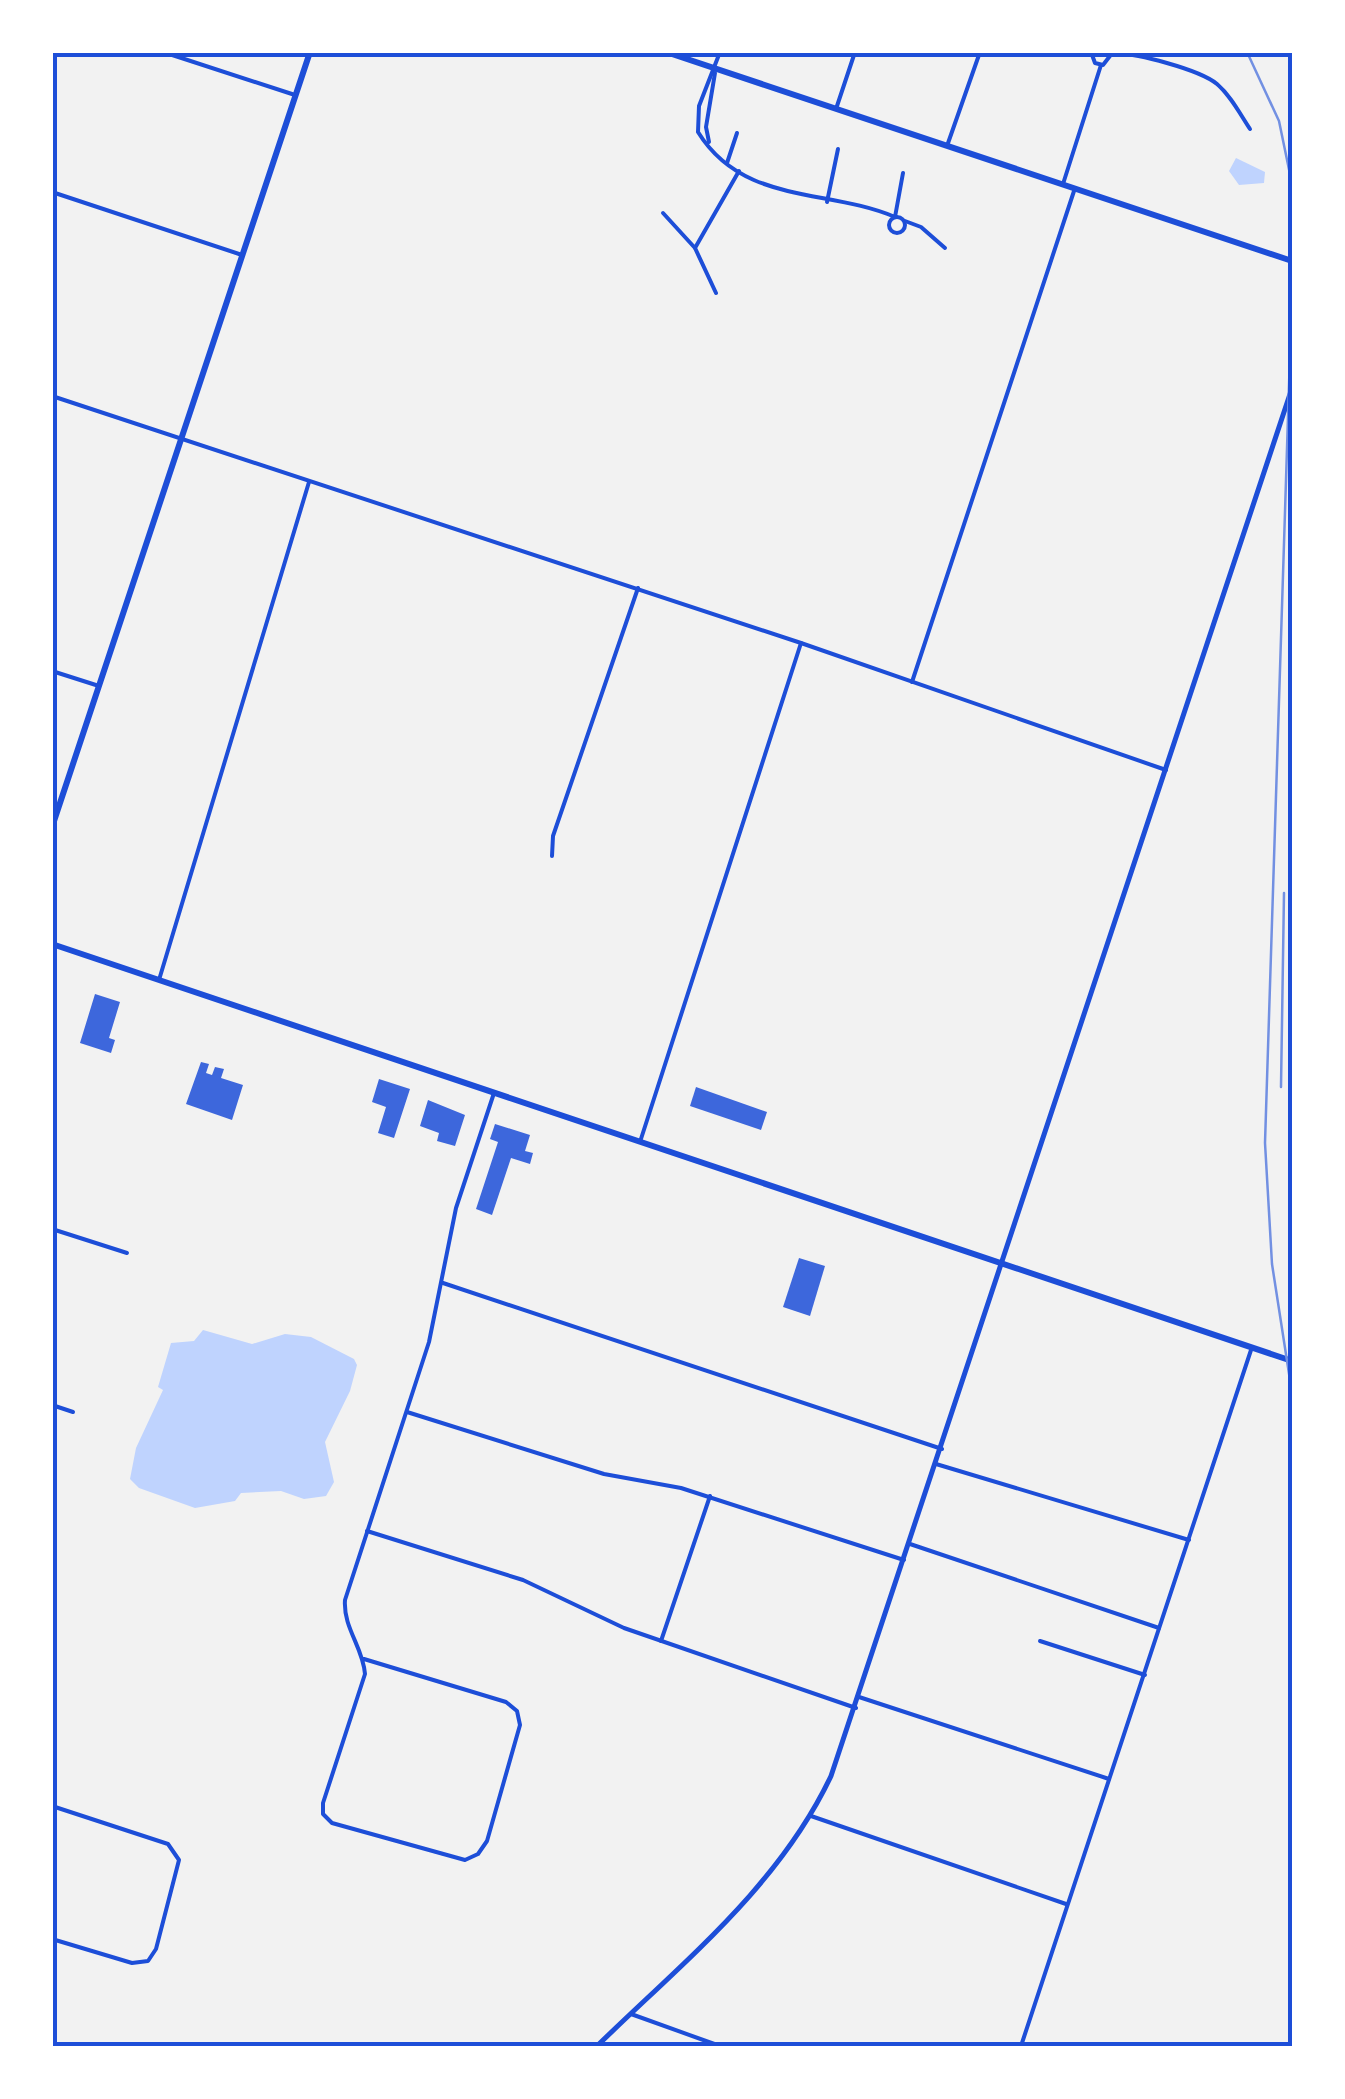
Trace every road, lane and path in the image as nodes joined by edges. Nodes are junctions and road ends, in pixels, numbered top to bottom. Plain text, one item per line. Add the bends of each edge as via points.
1 (163, 52) edge
2 (310, 52) edge
3 (666, 52) edge
4 (720, 52) edge
5 (856, 52) edge
6 (980, 52) edge
7 (1091, 52) edge
8 (1113, 53) edge
9 (1101, 65) junction
10 (714, 68) junction
11 (295, 95) junction
12 (836, 109) junction
13 (1250, 128) dead end
14 (737, 133) dead end
15 (947, 146) junction
16 (711, 147) junction
17 (838, 149) dead end
18 (728, 163) junction
19 (738, 171) junction
20 (903, 173) dead end
21 (1063, 184) junction
22 (1075, 188) junction
23 (52, 192) edge
24 (827, 202) junction
25 (663, 213) dead end
26 (895, 217) junction
27 (905, 221) junction
28 (695, 248) junction
29 (945, 248) dead end
30 (242, 255) junction
31 (1292, 261) edge
32 (716, 292) dead end
33 (1292, 388) edge
34 (52, 396) edge
35 (182, 439) junction
36 (309, 482) junction
37 (638, 588) junction
38 (801, 643) junction
39 (52, 671) edge
40 (912, 682) junction
41 (99, 686) junction
42 (1166, 770) junction
43 (52, 826) edge
44 (552, 856) dead end
45 (52, 944) edge
46 (159, 980) junction
47 (494, 1093) junction
48 (640, 1142) junction
49 (52, 1229) edge
50 (128, 1253) dead end
51 (1003, 1264) junction
52 (442, 1283) junction
53 (1252, 1347) junction
54 (1292, 1361) edge
55 (52, 1405) edge
56 (73, 1412) dead end
57 (407, 1412) junction
58 (942, 1449) junction
59 (936, 1464) junction
60 (710, 1496) junction
61 (367, 1531) junction
62 (1190, 1540) junction
63 (910, 1544) junction
64 (904, 1560) junction
65 (1159, 1628) junction
66 (661, 1641) junction
67 (1040, 1641) dead end
68 (364, 1659) junction
69 (1144, 1676) junction
70 (859, 1697) junction
71 (856, 1708) junction
72 (1109, 1779) junction
73 (52, 1806) edge
74 (811, 1816) junction
75 (1066, 1904) junction
76 (52, 1938) edge
77 (631, 2014) junction
78 (597, 2046) edge
79 (720, 2046) edge
80 (1020, 2046) edge

1 - 11 street
2 - 11 main road
3 - 10 main road
4 - 10 street
5 - 12 street
6 - 15 street
7 - 9 street
8 - 9 street
8 - 13 street via 1210,80
9 - 21 street
10 - 12 main road
10 - 16 street via 706,127
10 - 16 street via 697,116 698,132
11 - 30 main road
12 - 15 main road
14 - 18 street
15 - 21 main road
16 - 18 street
17 - 24 street
18 - 19 street
19 - 24 street via 768,188
19 - 28 street
20 - 26 street
21 - 22 main road
22 - 31 main road
22 - 40 street
23 - 30 street
24 - 26 street
25 - 28 street
26 - 27 street
26 - 27 street via 889,223 893,232 902,232
27 - 29 street
28 - 32 street
30 - 35 main road
33 - 42 street
34 - 35 street
35 - 36 street
35 - 41 main road
36 - 37 street
36 - 46 street
37 - 38 street
37 - 44 street via 553,836
38 - 40 street
38 - 48 street
39 - 41 street
40 - 42 street
41 - 43 main road
42 - 51 street
45 - 46 main road
46 - 47 main road
47 - 48 main road
47 - 52 street via 456,1208
48 - 51 main road
49 - 50 street
51 - 53 main road
51 - 58 street
52 - 57 street
52 - 58 street
53 - 54 main road
53 - 62 street
55 - 56 street
57 - 60 street via 604,1474
57 - 61 street
58 - 59 street
59 - 62 street
59 - 63 street
60 - 64 street
60 - 66 street
61 - 66 street via 523,1580
61 - 68 street via 344,1612
62 - 65 street
63 - 64 street
63 - 65 street
64 - 70 street
65 - 69 street
66 - 71 street
67 - 69 street
68 - 68 street via 363,1686 323,1814 332,1824 466,1860 478,1854 520,1725 517,1711
69 - 72 street
70 - 71 street
70 - 72 street
71 - 74 street
72 - 75 street
73 - 76 street via 178,1852 155,1952 144,1963
74 - 75 street
74 - 77 street via 761,1886
75 - 80 street
77 - 78 street
77 - 79 street

